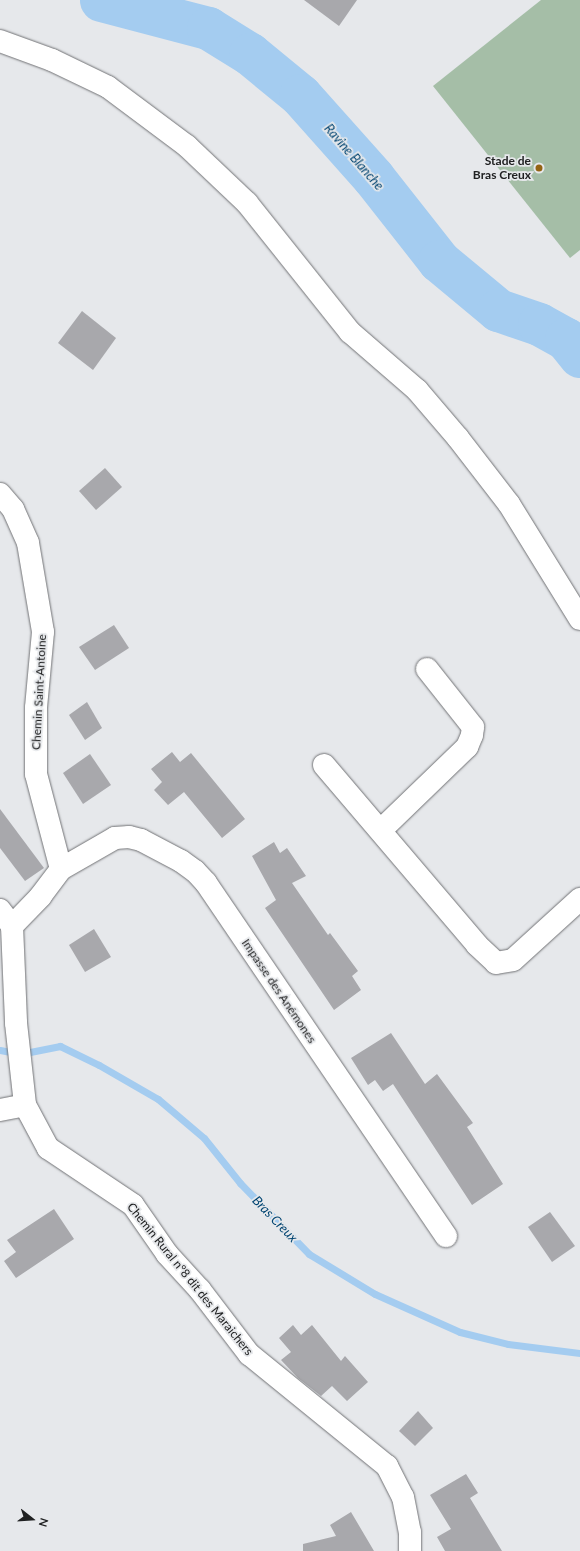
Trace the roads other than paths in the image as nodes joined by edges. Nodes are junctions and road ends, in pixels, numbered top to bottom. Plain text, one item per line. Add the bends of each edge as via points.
1 (0, 41) edge
2 (0, 494) edge
3 (580, 620) edge
4 (427, 670) dead end
5 (324, 765) dead end
6 (381, 830) junction
7 (61, 869) junction
8 (580, 899) edge
9 (6, 918) edge
10 (25, 1105) junction
11 (0, 1110) edge
12 (446, 1236) dead end
13 (410, 1551) edge

1 - 3 street via 52,60 108,87 187,146 247,203 350,332 417,390 458,438 509,504
2 - 7 street, Chemin Saint-Antoine via 13,509 28,543 43,632 36,708 36,774
4 - 6 street via 473,727 472,735 467,747
5 - 6 street
6 - 8 street via 477,945 496,964 513,960
7 - 9 street via 41,896
7 - 12 street, Impasse des Anémones via 115,838 129,837 148,844 195,871 206,883
9 - 10 street
10 - 11 street
10 - 13 street, Chemin Rural n°8 dit des Maraichers via 48,1148 133,1205 167,1254 200,1290 250,1354 387,1466 403,1497 410,1532

